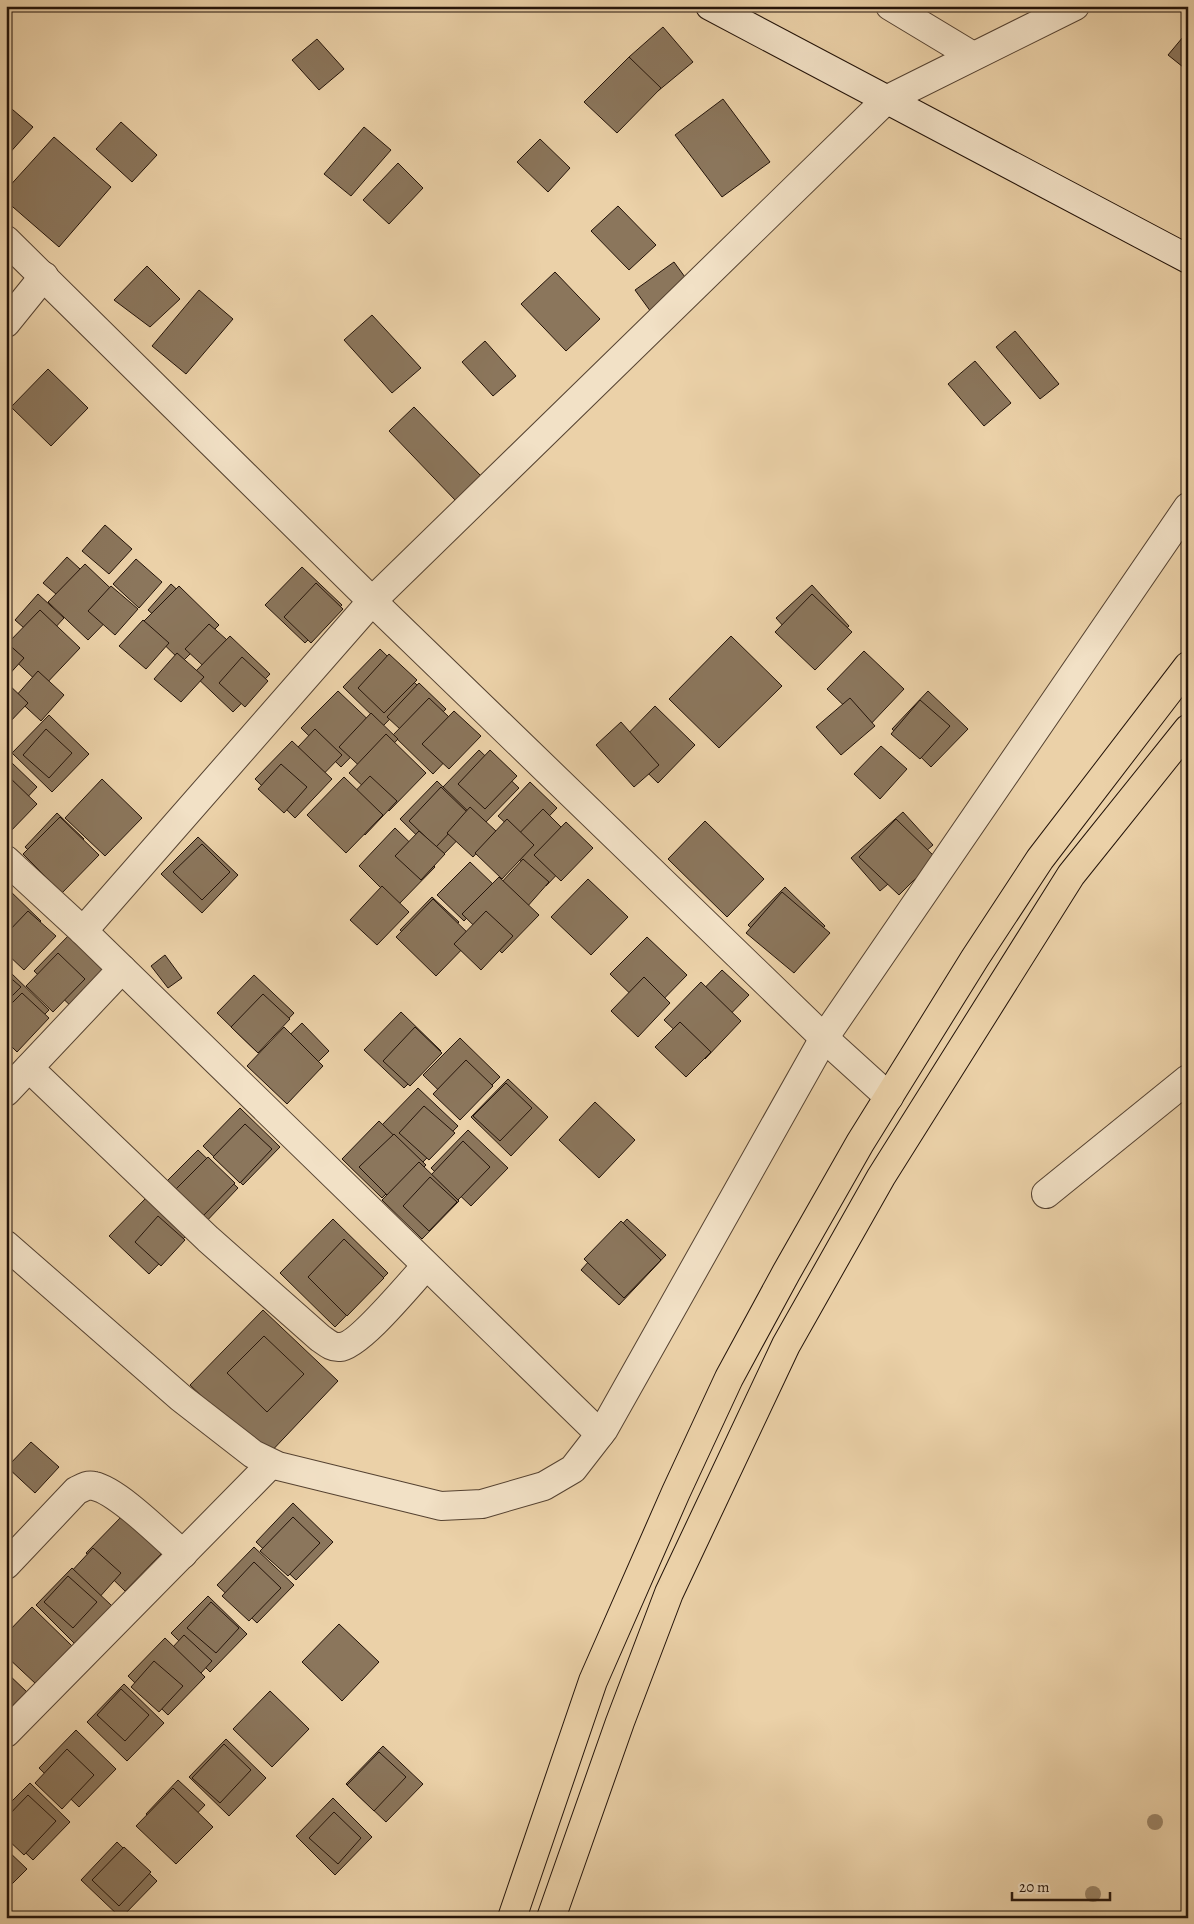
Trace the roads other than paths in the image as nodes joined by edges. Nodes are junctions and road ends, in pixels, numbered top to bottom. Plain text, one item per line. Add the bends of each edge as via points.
1 (710, 6) edge
2 (1075, 6) edge
3 (891, 7) edge
4 (973, 56) junction
5 (886, 100) junction
6 (6, 240) edge
7 (1188, 259) edge
8 (44, 276) junction
9 (6, 323) edge
10 (1188, 507) edge
11 (372, 601) junction
12 (1188, 666) edge
13 (1188, 729) edge
14 (6, 860) edge
15 (83, 931) junction
16 (122, 969) junction
17 (824, 1038) junction
18 (29, 1068) junction
19 (1188, 1079) edge
20 (6, 1092) edge
21 (889, 1097) junction
22 (1046, 1194) dead end
23 (6, 1245) edge
24 (426, 1266) junction
25 (600, 1434) junction
26 (270, 1464) junction
27 (183, 1554) junction
28 (6, 1565) edge
29 (6, 1733) edge
30 (512, 1918) edge
31 (552, 1918) edge

1 - 5 street
2 - 4 street
3 - 4 street
4 - 5 street
5 - 7 street
5 - 11 street
6 - 8 street
8 - 9 street
8 - 11 street
10 - 17 street
11 - 15 street
11 - 17 street
12 - 21 main road via 1040,859
13 - 31 main road via 1071,876 881,1177 786,1345 670,1593 620,1722
14 - 15 street
15 - 16 street
16 - 18 street
16 - 24 street
17 - 21 street
17 - 25 street
18 - 20 street
18 - 24 street via 208,1239 331,1346 341,1348 350,1344
19 - 22 street
21 - 30 main road via 729,1378 676,1492 593,1680
23 - 26 street via 181,1398
24 - 25 street
25 - 26 street via 573,1469 544,1486 482,1504 441,1506
26 - 27 street
27 - 28 street via 121,1501 93,1485 76,1491
27 - 29 street

